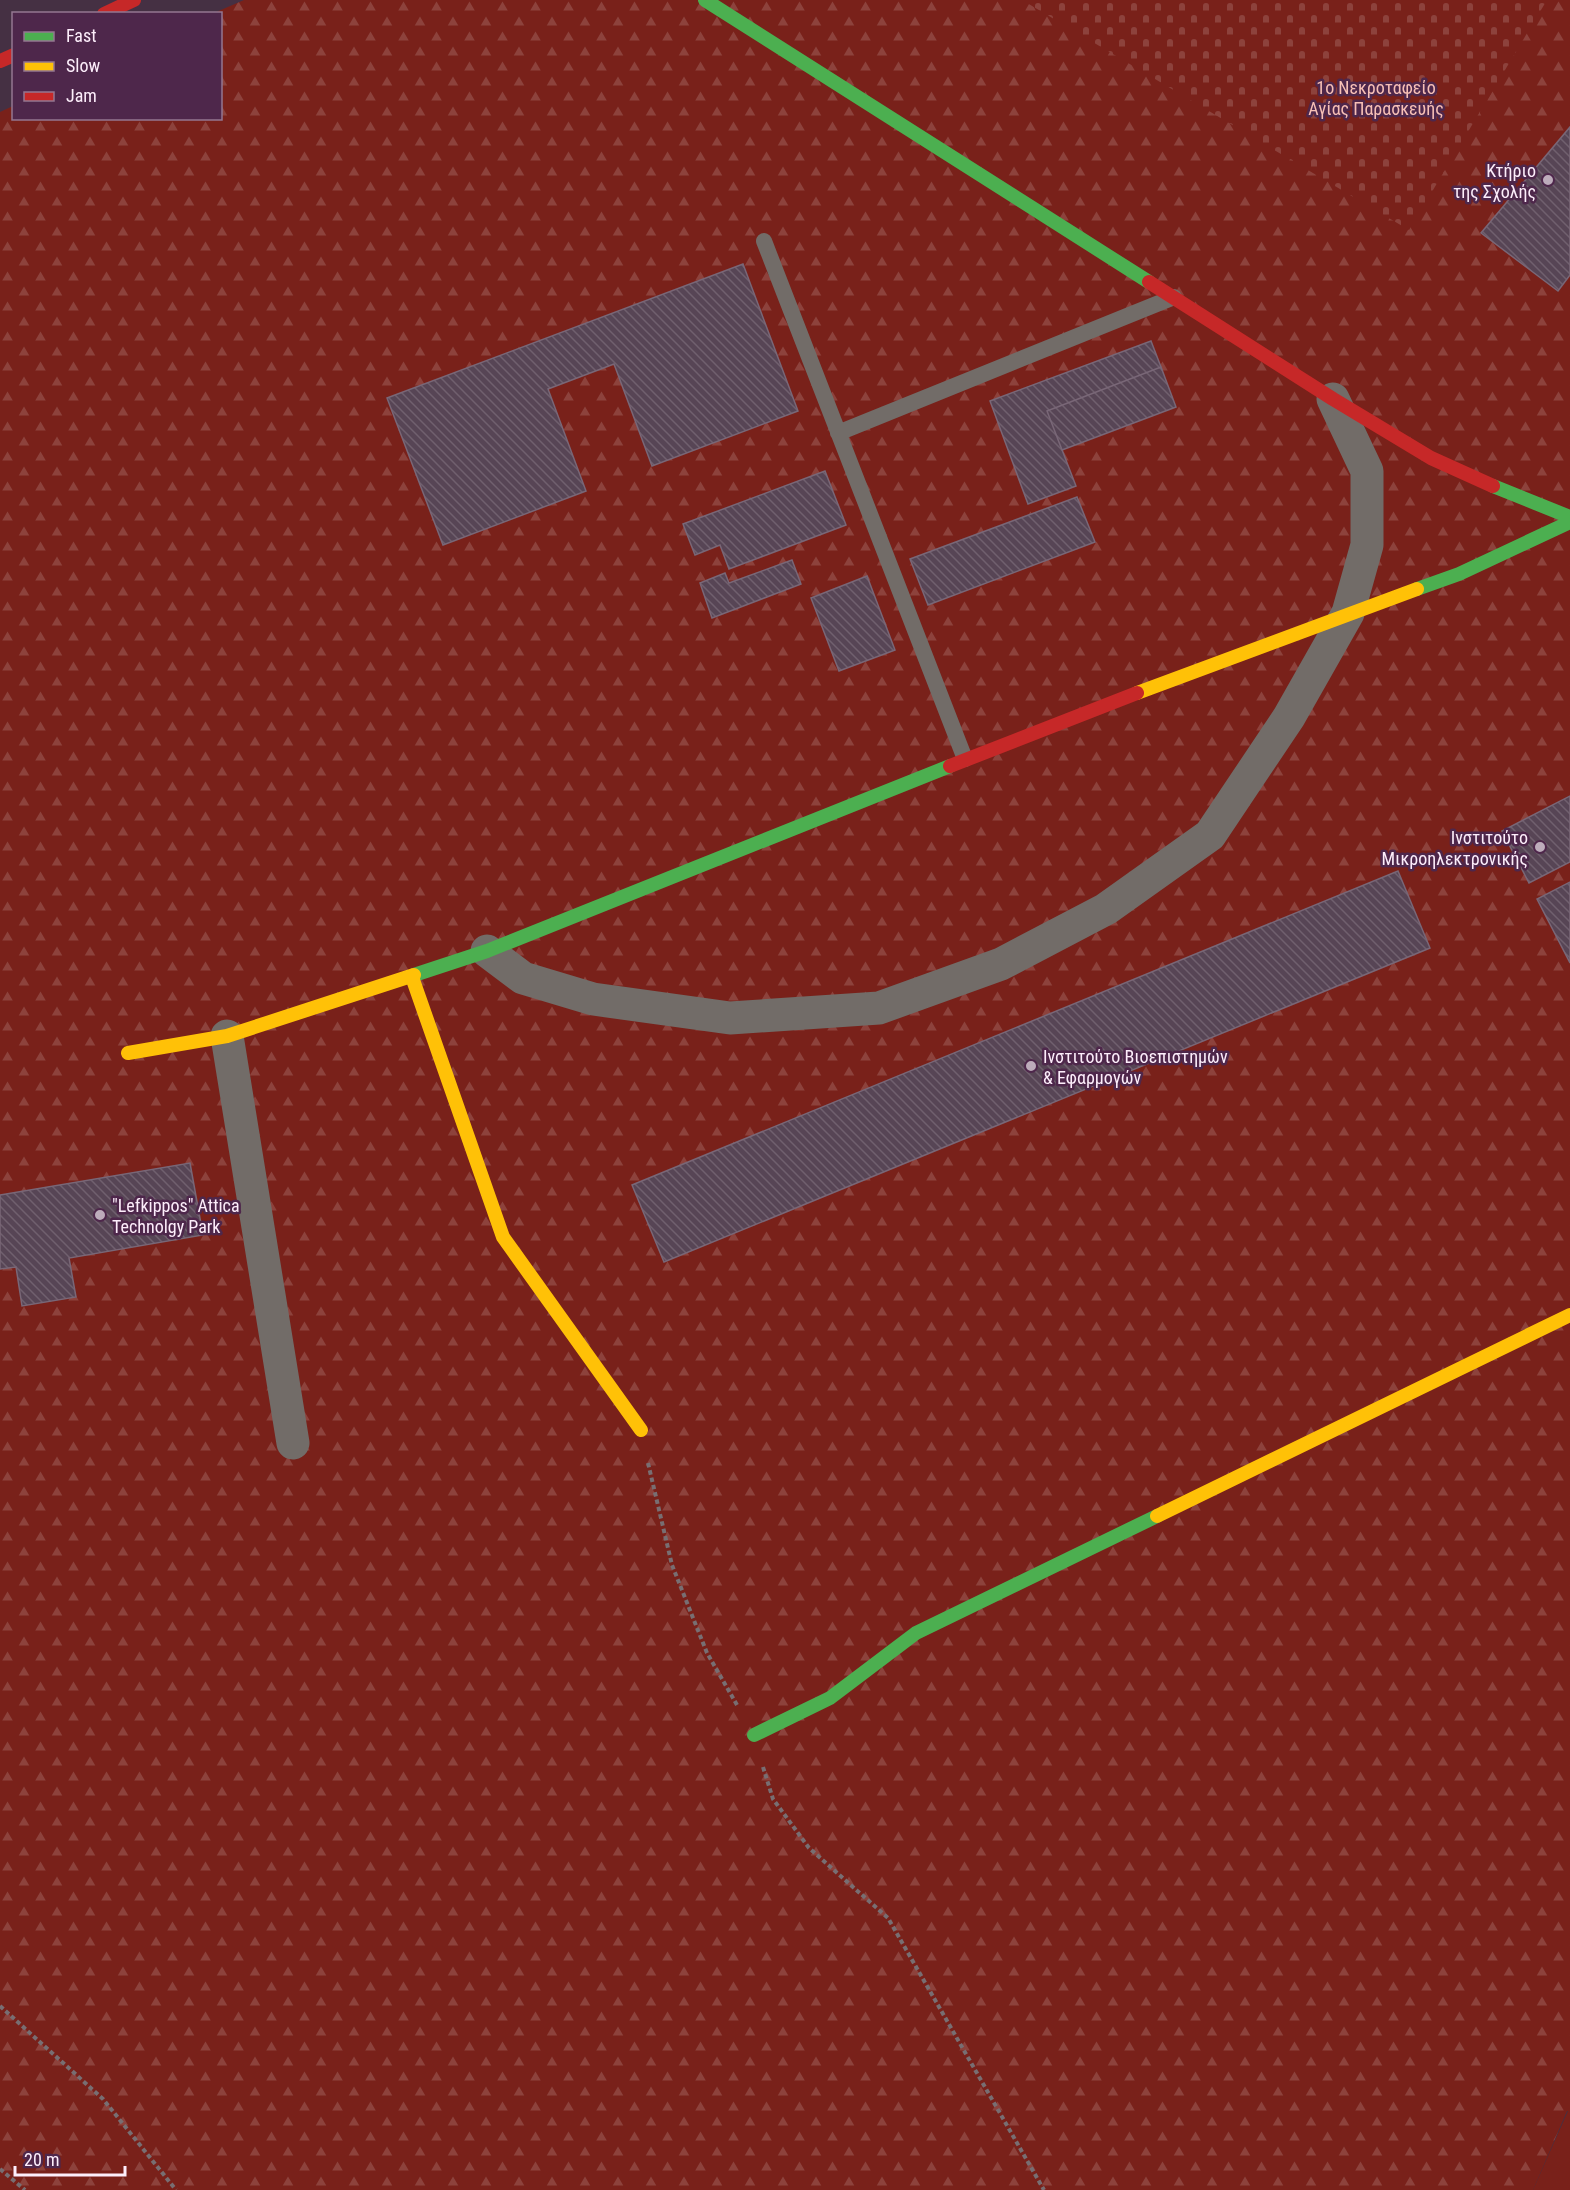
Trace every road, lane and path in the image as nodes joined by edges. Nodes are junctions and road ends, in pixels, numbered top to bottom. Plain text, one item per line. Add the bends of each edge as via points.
1 (134, 0) edge
2 (705, 0) edge
3 (108, 12) edge
4 (764, 241) dead end
5 (1174, 297) junction
6 (1333, 399) junction
7 (838, 433) junction
8 (1570, 520) edge
9 (1348, 613) junction
10 (965, 759) junction
11 (487, 951) junction
12 (412, 977) junction
13 (227, 1036) junction
14 (128, 1053) dead end
15 (1570, 1315) edge
16 (641, 1430) joint
17 (293, 1443) dead end
18 (754, 1735) junction
19 (0, 2006) edge
20 (0, 2169) edge
21 (25, 2190) edge
22 (176, 2190) edge
23 (1044, 2190) edge

1 - 3 street
2 - 5 street
4 - 7 lane
5 - 6 street
5 - 7 lane
6 - 8 street via 1431,458
6 - 9 street via 1367,471 1366,545
7 - 10 lane
8 - 9 street via 1459,573
9 - 10 street
9 - 11 street via 1289,717 1209,835 1106,909 1001,964 879,1008 730,1018 593,999 524,978
10 - 11 street
11 - 12 street
12 - 13 street
12 - 16 street via 503,1237
13 - 14 street
13 - 17 street
15 - 18 street via 916,1634 830,1698
16 - 18 path via 672,1565 707,1653
18 - 23 path via 773,1799 809,1848 888,1918
19 - 22 path via 103,2099
20 - 21 path

